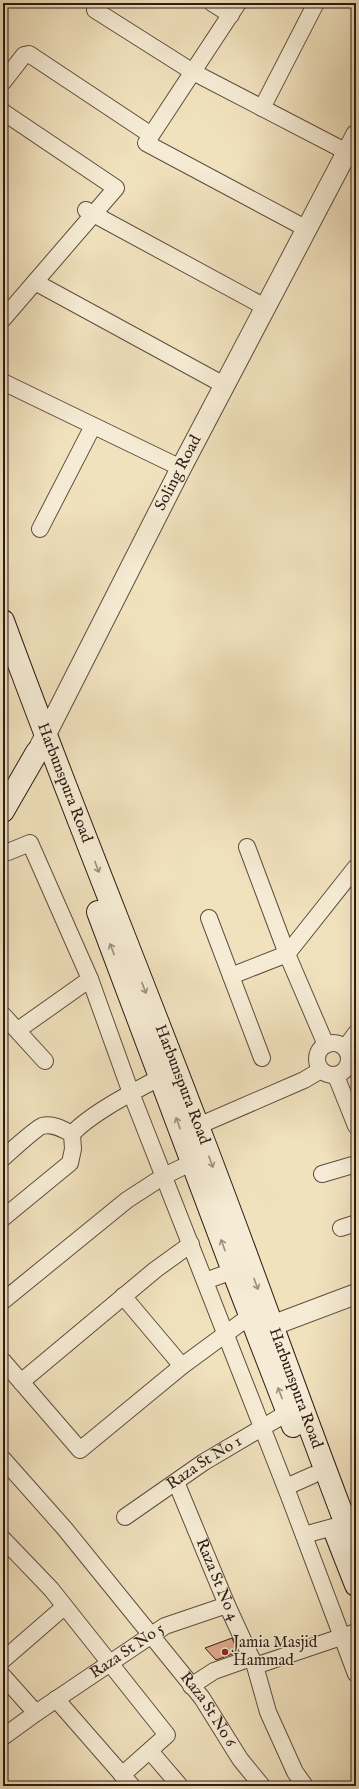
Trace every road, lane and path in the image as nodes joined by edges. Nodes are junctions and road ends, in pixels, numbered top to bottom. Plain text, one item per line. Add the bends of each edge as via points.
1 (212, 3) edge
2 (316, 3) edge
3 (235, 9) edge
4 (96, 10) dead end
5 (193, 72) junction
6 (3, 82) edge
7 (262, 108) junction
8 (3, 112) edge
9 (151, 135) junction
10 (353, 142) edge
11 (90, 212) junction
12 (307, 229) junction
13 (34, 282) junction
14 (265, 307) junction
15 (3, 319) edge
16 (3, 382) edge
17 (224, 385) junction
18 (93, 426) junction
19 (181, 468) junction
20 (40, 529) dead end
21 (3, 621) edge
22 (3, 662) edge
23 (41, 744) junction
24 (3, 811) edge
25 (247, 847) dead end
26 (3, 849) edge
27 (356, 867) edge
28 (209, 918) dead end
29 (287, 954) junction
30 (231, 976) junction
31 (90, 978) junction
32 (3, 1015) edge
33 (18, 1030) junction
34 (356, 1033) edge
35 (326, 1045) junction
36 (350, 1054) edge
37 (262, 1058) dead end
38 (45, 1061) dead end
39 (321, 1070) junction
40 (336, 1076) junction
41 (161, 1077) junction
42 (131, 1093) junction
43 (198, 1126) junction
44 (356, 1126) edge
45 (72, 1134) junction
46 (3, 1158) edge
47 (193, 1162) junction
48 (356, 1164) edge
49 (322, 1174) dead end
50 (164, 1176) junction
51 (3, 1218) edge
52 (190, 1244) junction
53 (233, 1271) junction
54 (205, 1281) junction
55 (356, 1294) edge
56 (123, 1296) junction
57 (3, 1301) edge
58 (250, 1316) junction
59 (272, 1326) junction
60 (226, 1334) junction
61 (3, 1361) edge
62 (182, 1366) junction
63 (21, 1382) junction
64 (294, 1409) junction
65 (263, 1428) junction
66 (3, 1459) edge
67 (313, 1474) junction
68 (176, 1482) junction
69 (286, 1487) junction
70 (125, 1516) dead end
71 (333, 1527) junction
72 (304, 1535) junction
73 (3, 1539) edge
74 (356, 1550) edge
75 (356, 1585) edge
76 (227, 1605) junction
77 (64, 1607) junction
78 (349, 1635) edge
79 (150, 1636) junction
80 (3, 1660) edge
81 (253, 1662) junction
82 (109, 1664) junction
83 (356, 1674) edge
84 (3, 1676) edge
85 (191, 1686) junction
86 (56, 1699) junction
87 (36, 1713) junction
88 (3, 1737) edge
89 (150, 1751) junction
90 (127, 1780) edge
91 (180, 1786) edge
92 (262, 1786) edge
93 (305, 1786) edge

1 - 3 street
2 - 7 street
3 - 5 street
4 - 5 street
5 - 7 street
5 - 9 street
6 - 9 street via 24,55 29,54
7 - 10 street
8 - 11 street via 116,188
9 - 12 street via 146,142 148,145
10 - 12 street, Soling Road
11 - 13 street
11 - 14 street
12 - 14 street, Soling Road
13 - 15 street
13 - 17 street
14 - 17 street, Soling Road
16 - 18 street
17 - 19 street, Soling Road
18 - 19 street
18 - 20 street
19 - 23 street, Soling Road
21 - 23 main road, Harbunspura Road
22 - 23 main road, Harbunspura Road
23 - 24 main road, Soling Road
41 -> 23 main road, Harbunspura Road
23 -> 43 main road, Harbunspura Road
25 - 29 street
26 - 31 street via 8,852 30,843
27 - 29 street
28 - 30 street
29 - 30 street
29 - 35 street
30 - 37 street
31 - 33 street
31 - 42 street
32 - 33 street
33 - 38 street
34 - 36 street
35 - 36 street via 339,1044
35 - 39 street via 320,1049 317,1056 317,1064
36 - 40 street via 348,1066 344,1072
39 - 40 street
39 - 43 street via 304,1080
40 - 44 street
41 - 42 street
47 -> 41 main road, Harbunspura Road
42 - 45 street via 79,1126
42 - 50 street
43 -> 59 main road, Harbunspura Road
45 - 46 street via 52,1126 42,1126
45 - 51 street via 73,1149 70,1163
47 - 50 street
53 -> 47 main road, Harbunspura Road
48 - 49 street
50 - 52 street
50 - 57 street via 127,1200
52 - 54 street
52 - 56 street
53 - 54 street
53 - 58 main road, Harbunspura Road
54 - 60 street
55 - 59 street
56 - 62 street
56 - 63 street
58 - 60 street
64 -> 58 main road, Harbunspura Road
59 - 64 main road, Harbunspura Road
60 - 62 street
60 - 65 street
61 - 63 street
62 - 63 street via 80,1450
64 - 65 street, Raza St No 1
64 - 67 main road, Harbunspura Road
64 - 74 main road, Harbunspura Road
65 - 68 street, Raza St No 1 via 204,1462
65 - 69 street
66 - 79 street, Raza St No 6 via 65,1530
67 - 69 street
67 - 71 main road, Harbunspura Road
68 - 70 street, Raza St No 1
68 - 76 street, Raza St No 4
69 - 72 street
71 - 72 street
71 - 75 main road, Harbunspura Road
72 - 78 street
73 - 77 street
76 - 79 street, Raza St No 5 via 165,1626
76 - 81 street, Raza St No 4
77 - 80 street
77 - 82 street
78 - 81 street
78 - 83 street
79 - 82 street, Raza St No 5
79 - 85 street, Raza St No 6
81 - 85 street via 214,1671
81 - 93 street, Raza St No 4 via 268,1712 295,1772
82 - 86 street, Raza St No 5
82 - 89 street via 167,1735
84 - 87 street
85 - 92 street, Raza St No 6 via 202,1698 240,1759
86 - 87 street, Raza St No 5
86 - 90 street
87 - 88 street, Raza St No 5
89 - 90 street
89 - 91 street

